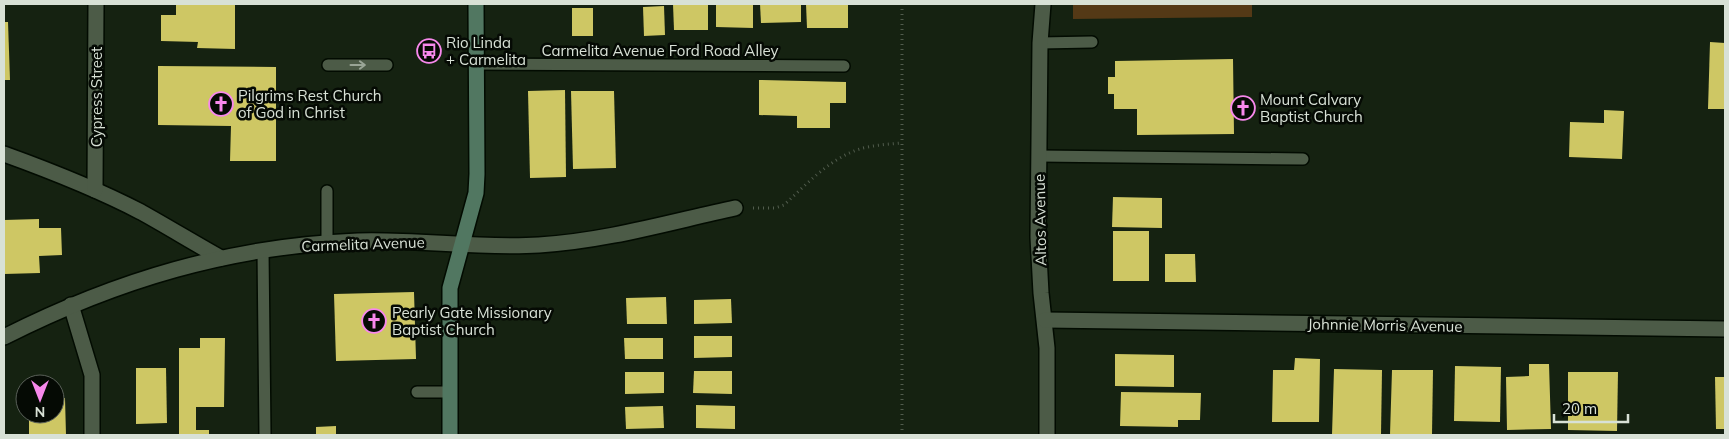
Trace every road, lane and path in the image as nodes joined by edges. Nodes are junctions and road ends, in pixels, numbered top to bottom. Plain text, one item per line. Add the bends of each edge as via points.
1 (96, 4) edge
2 (476, 4) edge
3 (902, 4) edge
4 (1043, 4) edge
5 (1092, 42) dead end
6 (1040, 43) junction
7 (476, 64) junction
8 (328, 65) dead end
9 (387, 65) dead end
10 (844, 66) dead end
11 (902, 144) junction
12 (4, 154) edge
13 (1040, 156) junction
14 (1303, 158) dead end
15 (95, 190) junction
16 (327, 192) dead end
17 (735, 208) dead end
18 (775, 208) dead end
19 (327, 243) junction
20 (462, 244) junction
21 (263, 250) junction
22 (221, 258) junction
23 (70, 305) junction
24 (1044, 320) junction
25 (1725, 329) edge
26 (4, 337) edge
27 (417, 392) dead end
28 (450, 392) junction
29 (92, 435) edge
30 (265, 435) edge
31 (450, 435) edge
32 (902, 435) edge
33 (1047, 435) edge

1 - 15 street, Cypress Street
2 - 7 main road
3 - 11 path
4 - 6 street, Altos Avenue
5 - 6 lane
6 - 13 street, Altos Avenue
7 - 10 lane, Carmelita Avenue Ford Road Alley
7 - 20 main road via 476,193
8 -> 9 lane
11 - 18 path via 863,148 846,154 831,163 784,205
11 - 32 path
12 - 15 street
13 - 14 lane
13 - 24 street, Altos Avenue via 1038,237
15 - 22 street
16 - 19 lane
17 - 20 street, Carmelita Avenue via 578,242
19 - 20 street, Carmelita Avenue via 414,241
19 - 21 street, Carmelita Avenue
20 - 28 main road via 450,288
21 - 22 street, Carmelita Avenue
21 - 30 lane
22 - 23 street, Carmelita Avenue via 165,271
23 - 26 street, Carmelita Avenue
23 - 29 street via 92,375
24 - 25 street, Johnnie Morris Avenue
24 - 33 street, Altos Avenue
27 - 28 lane
28 - 31 main road

